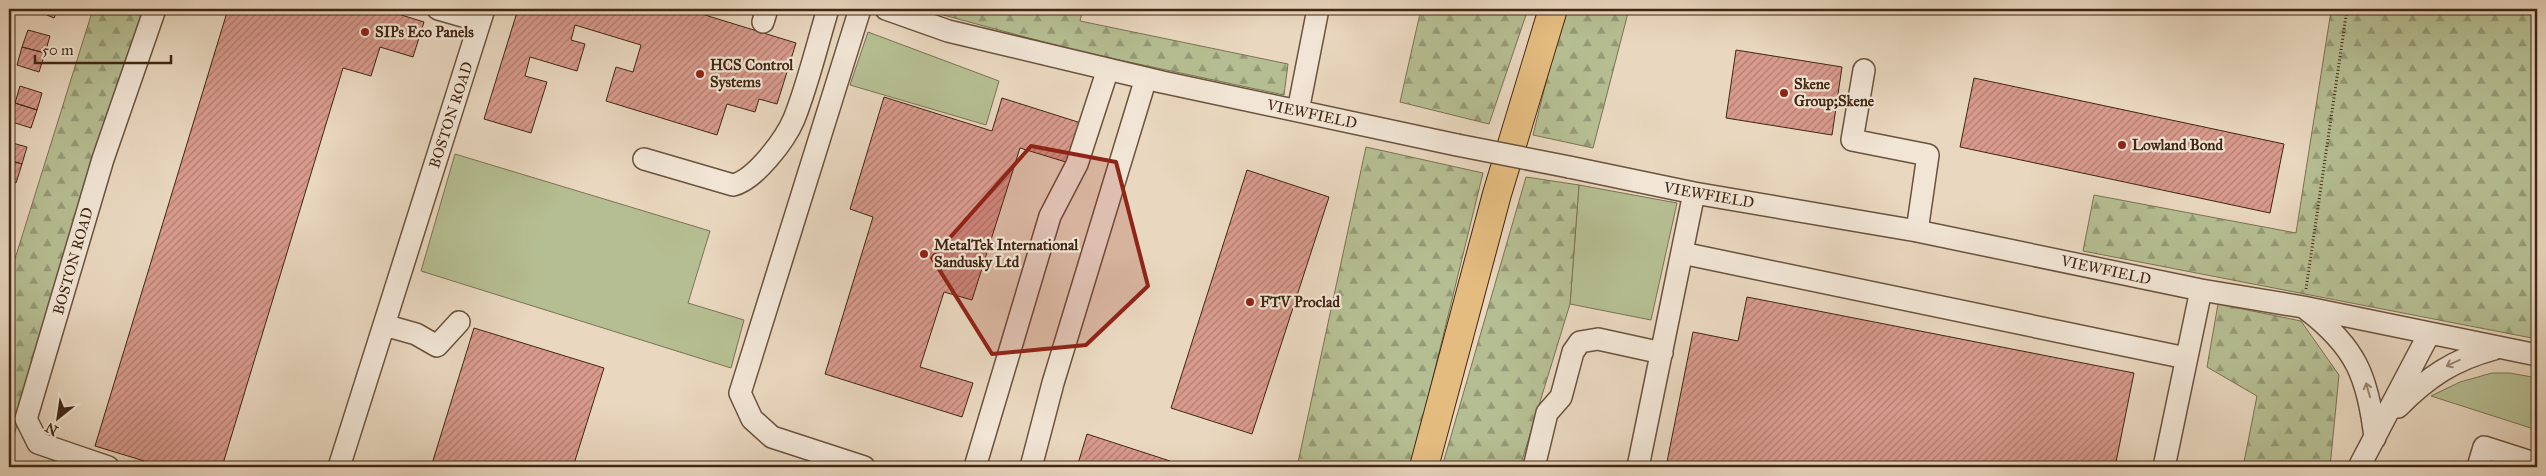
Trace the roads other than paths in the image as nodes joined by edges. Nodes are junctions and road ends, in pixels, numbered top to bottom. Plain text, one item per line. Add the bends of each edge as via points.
1 (155, 9) edge
2 (438, 9) edge
3 (828, 9) edge
4 (860, 9) edge
5 (886, 9) edge
6 (1318, 9) edge
7 (1553, 9) edge
8 (482, 15) edge
9 (1108, 69) junction
10 (1864, 70) dead end
11 (1146, 78) junction
12 (1298, 111) junction
13 (644, 159) dead end
14 (1694, 193) junction
15 (1917, 231) junction
16 (1682, 254) junction
17 (2201, 290) junction
18 (2303, 307) junction
19 (459, 322) dead end
20 (384, 325) junction
21 (2429, 334) junction
22 (2499, 347) junction
23 (1662, 353) junction
24 (2537, 355) edge
25 (2186, 358) junction
26 (2380, 429) junction
27 (2537, 464) edge
28 (108, 467) edge
29 (339, 467) edge
30 (864, 467) edge
31 (975, 467) edge
32 (1031, 467) edge
33 (1424, 467) edge
34 (1534, 467) edge
35 (1638, 467) edge
36 (2164, 467) edge
37 (2359, 467) edge
38 (2478, 467) edge

1 - 28 street, BOSTON ROAD via 103,159 26,419 38,443
2 - 8 street, BOSTON ROAD
3 - 13 street via 794,120 758,170 743,182 733,185
4 - 30 street via 740,393 752,419 772,437
5 - 9 street, VIEWFIELD via 948,31
6 - 12 street
7 - 33 main road via 1497,194
8 - 20 street, BOSTON ROAD
9 - 11 street, VIEWFIELD
9 - 31 street via 1077,164 1050,216
10 - 15 street via 1852,140 1928,155
11 - 12 street, VIEWFIELD
11 - 32 street via 1053,382
12 - 14 street, VIEWFIELD, bridge
14 - 15 street, VIEWFIELD
14 - 16 street
15 - 17 street, VIEWFIELD
16 - 23 street
16 - 25 street
17 - 18 street, VIEWFIELD
17 - 25 street
18 - 21 street, VIEWFIELD
26 -> 18 street via 2358,363 2338,336
19 - 20 street via 437,346 416,334
20 - 29 street, BOSTON ROAD
21 - 22 street, VIEWFIELD
21 - 26 street
22 - 24 street, VIEWFIELD
22 -> 26 street via 2447,366 2408,396
23 - 34 street via 1598,339 1580,342 1573,352 1561,397 1547,413
23 - 35 street
25 - 36 street
26 - 37 street
27 - 38 street via 2484,447

